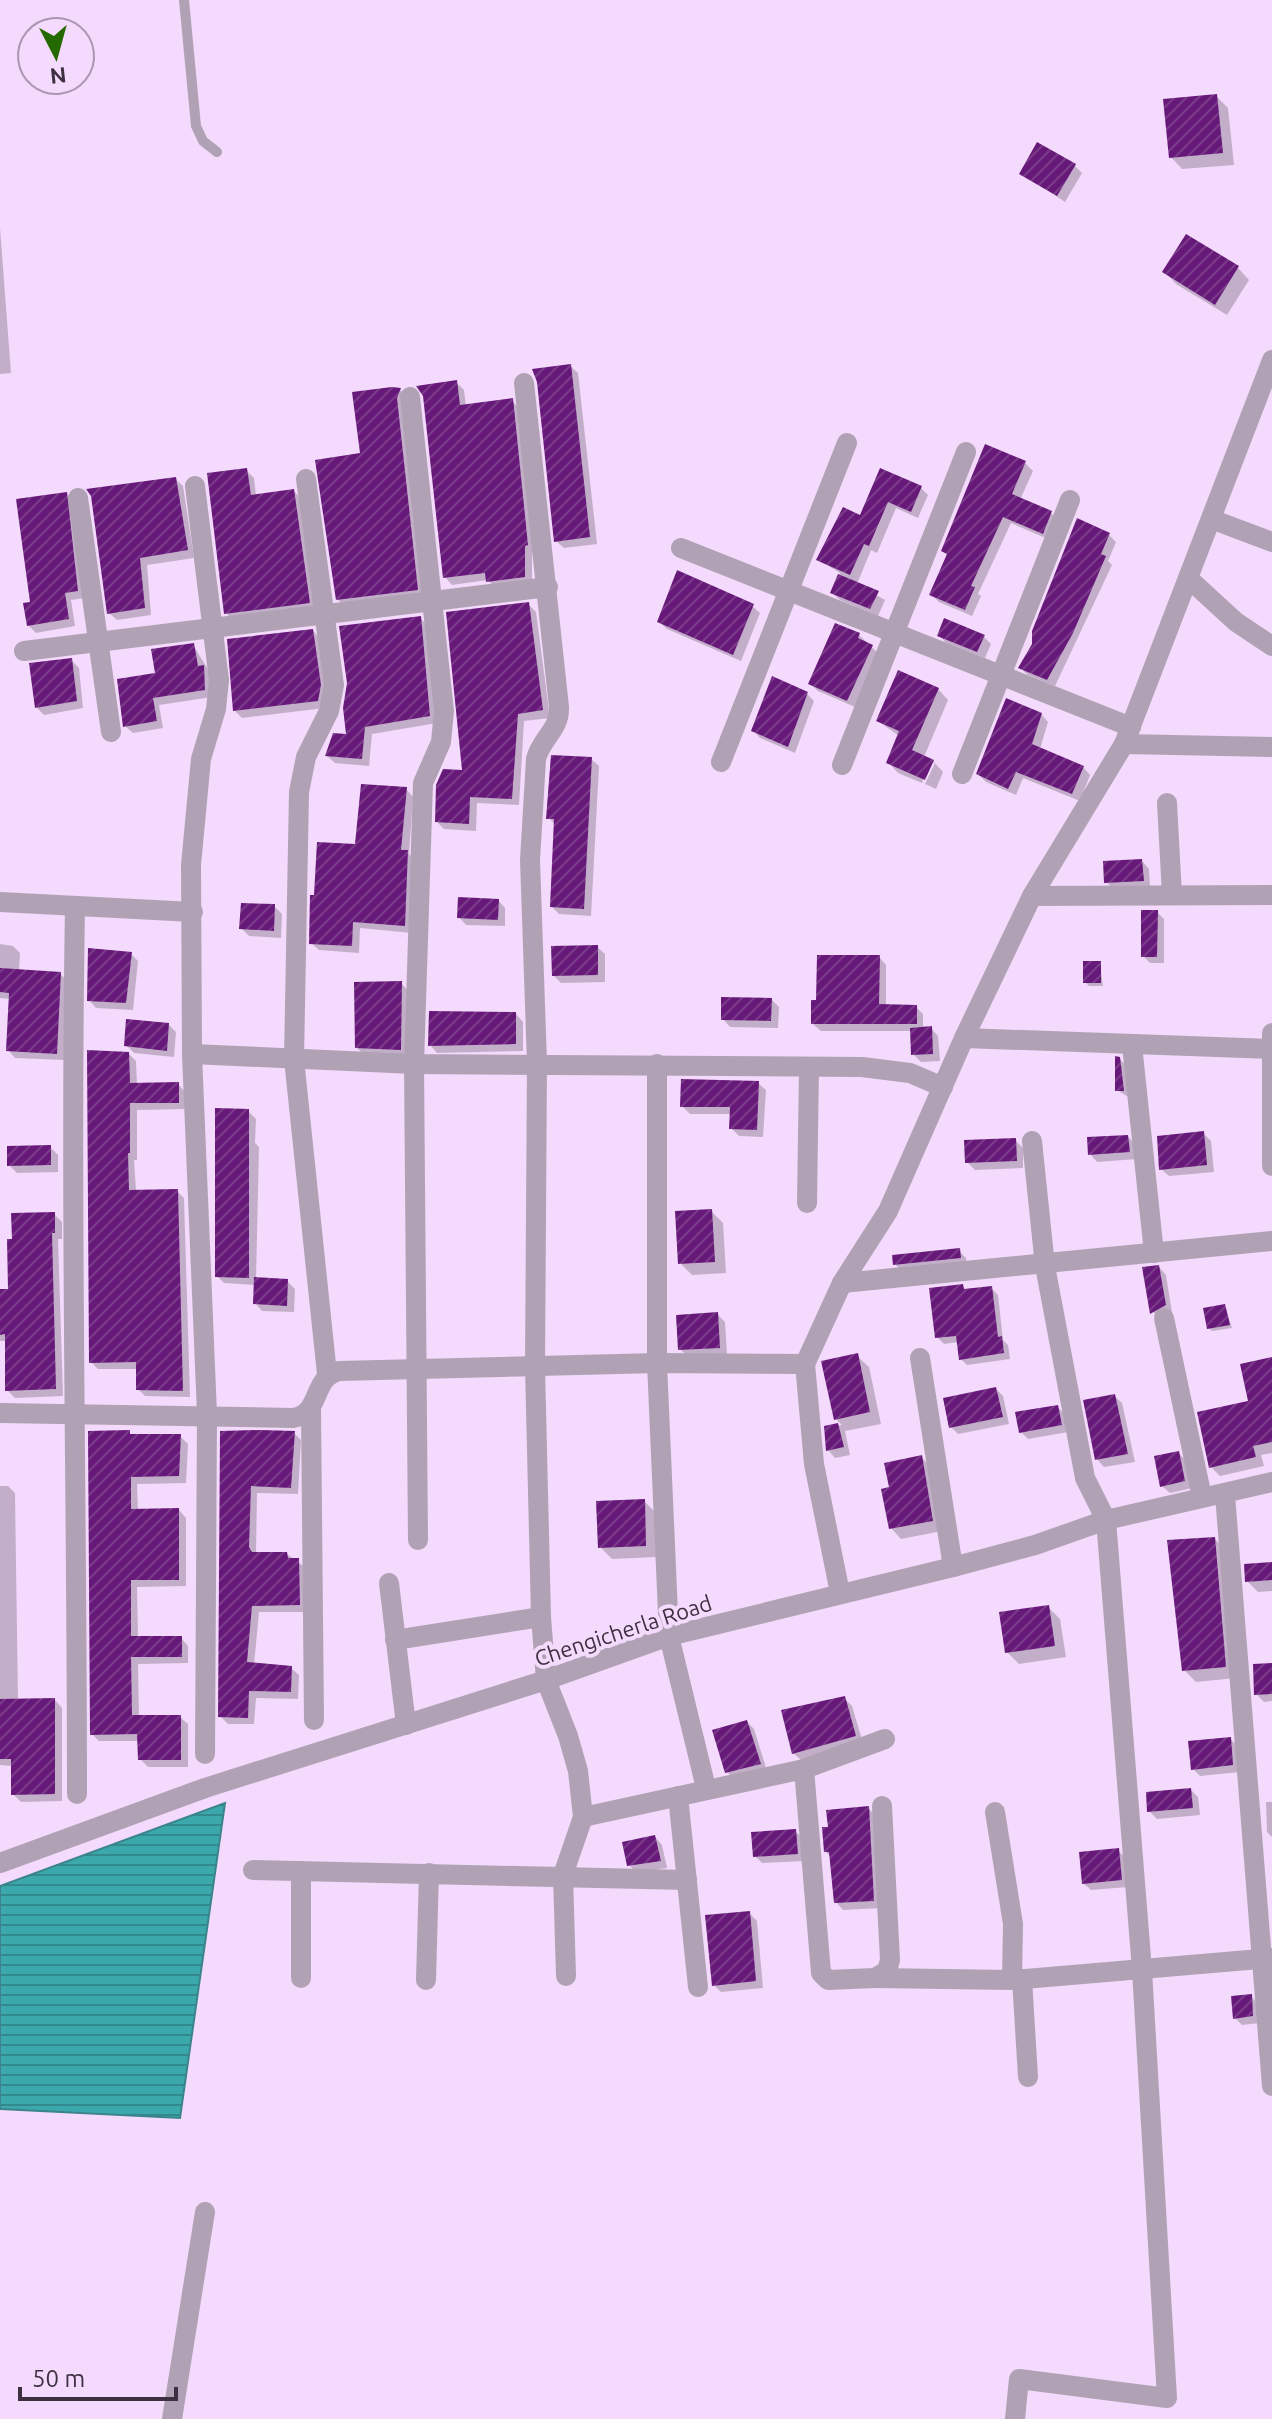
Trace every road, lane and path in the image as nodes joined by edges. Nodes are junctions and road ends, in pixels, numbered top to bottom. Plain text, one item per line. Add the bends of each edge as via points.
1 (184, 0) edge
2 (217, 152) dead end
3 (1272, 360) edge
4 (524, 383) dead end
5 (410, 397) dead end
6 (847, 443) dead end
7 (966, 452) dead end
8 (306, 479) dead end
9 (195, 486) dead end
10 (78, 498) dead end
11 (1070, 500) dead end
12 (1211, 519) junction
13 (1272, 542) edge
14 (681, 548) dead end
15 (1188, 578) junction
16 (548, 587) junction
17 (788, 591) junction
18 (433, 600) junction
19 (327, 614) junction
20 (214, 628) junction
21 (895, 634) junction
22 (98, 642) junction
23 (1272, 646) edge
24 (24, 651) dead end
25 (1000, 676) junction
26 (111, 732) dead end
27 (1128, 736) junction
28 (1272, 747) edge
29 (721, 762) dead end
30 (842, 765) dead end
31 (962, 774) dead end
32 (1167, 803) dead end
33 (1172, 895) junction
34 (1272, 895) edge
35 (1032, 896) junction
36 (0, 902) edge
37 (75, 907) junction
38 (193, 912) junction
39 (1272, 1033) edge
40 (964, 1038) junction
41 (1132, 1045) junction
42 (1272, 1049) edge
43 (192, 1054) junction
44 (294, 1059) junction
45 (537, 1063) junction
46 (414, 1064) junction
47 (657, 1064) junction
48 (809, 1067) junction
49 (943, 1087) junction
50 (1032, 1141) dead end
51 (1272, 1166) edge
52 (807, 1203) dead end
53 (1272, 1241) edge
54 (1154, 1253) junction
55 (1045, 1266) junction
56 (842, 1283) junction
57 (1164, 1318) dead end
58 (920, 1358) dead end
59 (657, 1363) junction
60 (805, 1364) junction
61 (415, 1367) junction
62 (535, 1367) junction
63 (327, 1374) junction
64 (311, 1410) junction
65 (77, 1411) junction
66 (0, 1413) edge
67 (207, 1414) junction
68 (1272, 1482) edge
69 (1225, 1495) junction
70 (1202, 1497) junction
71 (1106, 1520) junction
72 (418, 1540) dead end
73 (953, 1567) junction
74 (389, 1583) dead end
75 (840, 1593) junction
76 (541, 1617) junction
77 (669, 1636) junction
78 (395, 1640) junction
79 (546, 1680) junction
80 (314, 1720) dead end
81 (406, 1725) junction
82 (885, 1739) dead end
83 (205, 1754) dead end
84 (804, 1769) junction
85 (706, 1788) junction
86 (77, 1794) dead end
87 (678, 1796) junction
88 (882, 1806) dead end
89 (995, 1812) dead end
90 (583, 1817) junction
91 (0, 1863) edge
92 (253, 1870) dead end
93 (301, 1871) junction
94 (429, 1873) junction
95 (563, 1875) junction
96 (687, 1880) junction
97 (1267, 1959) edge
98 (1142, 1970) junction
99 (566, 1976) dead end
100 (301, 1978) dead end
101 (875, 1978) junction
102 (426, 1980) dead end
103 (1017, 1980) junction
104 (698, 1987) dead end
105 (1028, 2077) dead end
106 (1272, 2086) edge
107 (205, 2212) dead end
108 (172, 2419) edge
109 (1015, 2419) edge

1 - 2 lane via 196,126
3 - 12 street
4 - 16 street
5 - 18 street
6 - 17 street
7 - 21 street
8 - 19 street
9 - 20 street
10 - 22 street
11 - 25 street
12 - 13 street
12 - 15 street
14 - 17 street
15 - 23 street
15 - 27 street
16 - 18 street
16 - 45 street via 560,718 536,759 530,860
17 - 21 street
17 - 29 street
18 - 19 street
18 - 46 street via 444,711 441,742 423,783
19 - 20 street
19 - 44 street via 334,685 329,711 306,757 299,792
20 - 22 street
20 - 38 street via 219,680 198,789
21 - 25 street
21 - 30 street
22 - 24 street
22 - 26 street
25 - 27 street
25 - 31 street
27 - 28 street
27 - 35 street
32 - 33 street
33 - 34 street
33 - 35 street
35 - 40 street
36 - 37 street
37 - 38 street
37 - 65 street
38 - 43 street
39 - 42 street
40 - 41 street
40 - 49 street
41 - 42 street
41 - 54 street
42 - 51 street
43 - 44 street
43 - 67 street
44 - 46 street
44 - 63 street
45 - 46 street
45 - 47 street
45 - 62 street
46 - 61 street
47 - 48 street
47 - 59 street
48 - 49 street via 910,1073
48 - 52 street
49 - 56 street via 888,1211
50 - 55 street
53 - 54 street
54 - 55 street
55 - 56 street
55 - 71 street via 1085,1478
56 - 60 street
57 - 70 street
58 - 73 street
59 - 60 street
59 - 62 street
59 - 77 street
60 - 75 street via 814,1464
61 - 62 street
61 - 63 street
61 - 72 street
62 - 76 street
63 - 64 street
64 - 67 street via 293,1418
64 - 80 street
65 - 66 street
65 - 67 street
65 - 86 street
67 - 83 street
68 - 69 street, Chengicherla Road
69 - 70 street, Chengicherla Road
69 - 97 street
70 - 71 street, Chengicherla Road
71 - 73 street, Chengicherla Road
71 - 98 street
73 - 75 street, Chengicherla Road
74 - 78 street
75 - 77 street, Chengicherla Road
76 - 78 street
76 - 79 street
77 - 79 street, Chengicherla Road
77 - 85 street
78 - 81 street
79 - 81 street, Chengicherla Road
79 - 90 street via 578,1771
81 - 91 street, Chengicherla Road via 205,1788
82 - 84 street
84 - 85 street
84 - 101 street via 821,1973 837,1982
85 - 87 street
87 - 90 street
87 - 96 street
88 - 101 street via 890,1960 887,1971
89 - 103 street
90 - 95 street
92 - 93 street
93 - 94 street
93 - 100 street
94 - 95 street
94 - 102 street
95 - 96 street
95 - 99 street
96 - 104 street
97 - 98 street
97 - 106 street
98 - 103 street
98 - 109 street via 1167,2398 1019,2379
101 - 103 street
103 - 105 street
107 - 108 street

